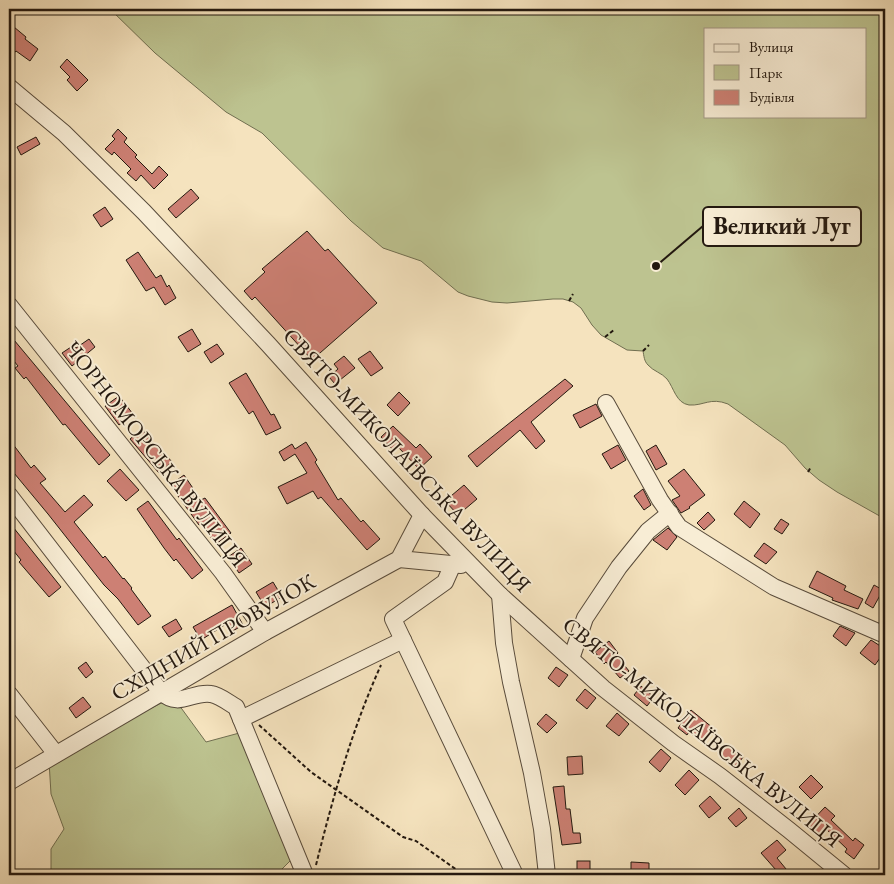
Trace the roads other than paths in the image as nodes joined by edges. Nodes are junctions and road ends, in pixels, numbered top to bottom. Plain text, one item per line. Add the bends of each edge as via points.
1 (9, 87) edge
2 (9, 305) edge
3 (606, 403) dead end
4 (9, 495) edge
5 (670, 513) junction
6 (422, 515) junction
7 (399, 559) junction
8 (453, 564) junction
9 (471, 566) junction
10 (500, 595) junction
11 (265, 632) junction
12 (885, 635) edge
13 (396, 644) junction
14 (571, 659) junction
15 (161, 692) junction
16 (9, 694) edge
17 (245, 717) junction
18 (56, 754) junction
19 (9, 782) edge
20 (310, 870) edge
21 (515, 875) edge
22 (547, 875) edge
23 (844, 875) edge

1 - 6 street, СВЯТО-МИКОЛАЇВСЬКА ВУЛИЦЯ via 64,133 144,212
2 - 11 street, ЧОРНОМОРСЬКА ВУЛИЦЯ via 222,573
3 - 5 street
4 - 15 street
5 - 12 street via 679,527 774,587
5 - 14 street via 648,531 614,575 585,618
6 - 7 street
6 - 9 street, СВЯТО-МИКОЛАЇВСЬКА ВУЛИЦЯ
7 - 8 street
7 - 11 street, СХІДНИЙ ПРОВУЛОК
8 - 9 street
8 - 13 street via 445,582 393,619
9 - 10 street, СВЯТО-МИКОЛАЇВСЬКА ВУЛИЦЯ
10 - 14 street, СВЯТО-МИКОЛАЇВСЬКА ВУЛИЦЯ
10 - 22 street via 507,662 542,829
11 - 15 street, СХІДНИЙ ПРОВУЛОК
13 - 17 street
13 - 21 street
14 - 23 street, СВЯТО-МИКОЛАЇВСЬКА ВУЛИЦЯ via 603,688
15 - 17 street via 168,698 182,700 211,694 236,707
15 - 18 street, СХІДНИЙ ПРОВУЛОК
16 - 18 street
17 - 20 street
18 - 19 street, СХІДНИЙ ПРОВУЛОК

